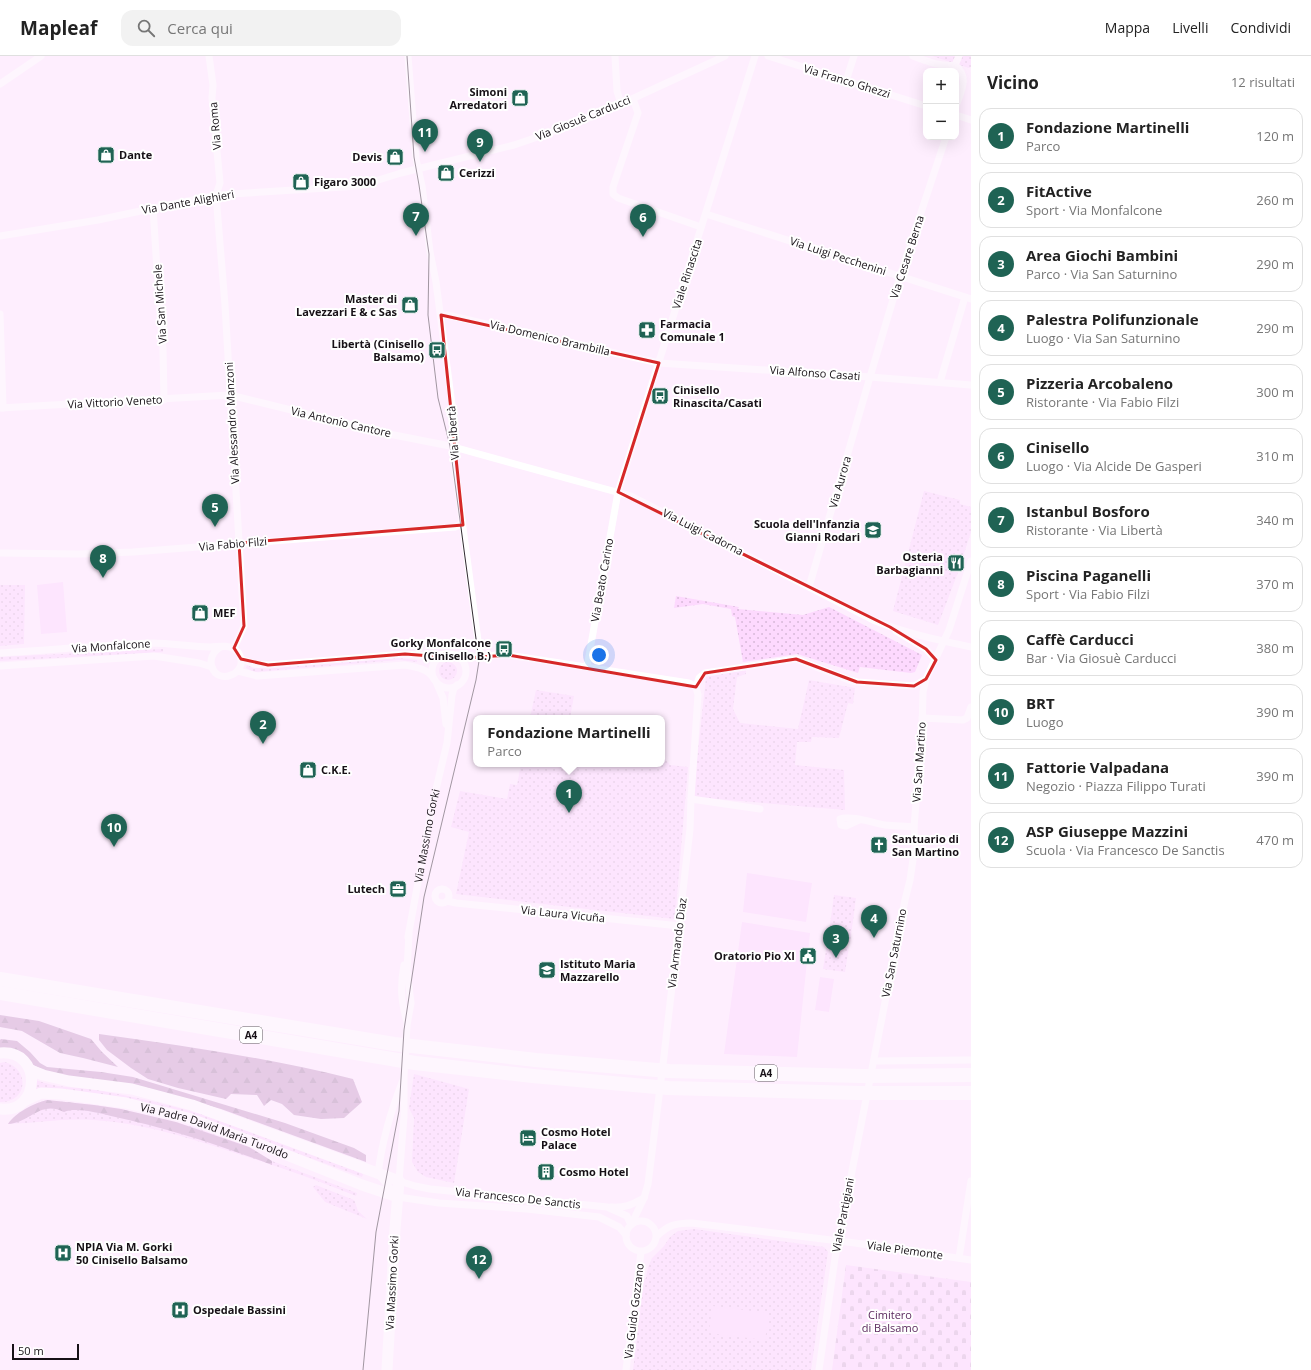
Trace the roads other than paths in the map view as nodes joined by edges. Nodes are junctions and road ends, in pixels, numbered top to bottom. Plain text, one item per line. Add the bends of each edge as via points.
1 (41, 56) edge
2 (209, 56) edge
3 (408, 56) edge
4 (615, 56) edge
5 (725, 56) edge
6 (755, 56) edge
7 (768, 56) edge
8 (854, 56) edge
9 (913, 56) edge
10 (959, 56) edge
11 (955, 65) junction
12 (846, 81) junction
13 (0, 84) edge
14 (633, 99) junction
15 (621, 104) junction
16 (957, 104) edge
17 (923, 105) edge
18 (959, 116) edge
19 (971, 120) edge
20 (945, 140) edge
21 (418, 169) junction
22 (216, 195) junction
23 (153, 208) junction
24 (706, 214) junction
25 (702, 227) junction
26 (0, 236) edge
27 (900, 276) junction
28 (968, 298) edge
29 (0, 314) edge
30 (441, 315) junction
31 (658, 362) junction
32 (870, 377) junction
33 (940, 382) junction
34 (971, 385) edge
35 (230, 395) junction
36 (164, 400) junction
37 (1, 408) edge
38 (453, 447) junction
39 (618, 492) junction
40 (462, 520) junction
41 (239, 543) junction
42 (0, 553) edge
43 (971, 561) edge
44 (809, 587) junction
45 (890, 627) junction
46 (944, 642) junction
47 (221, 647) junction
48 (971, 647) edge
49 (234, 648) junction
50 (0, 653) edge
51 (445, 654) junction
52 (457, 656) junction
53 (480, 656) junction
54 (241, 659) junction
55 (936, 660) junction
56 (0, 666) edge
57 (212, 667) junction
58 (587, 667) junction
59 (238, 671) junction
60 (926, 679) junction
61 (435, 680) junction
62 (457, 685) junction
63 (914, 686) junction
64 (696, 687) junction
65 (923, 692) junction
66 (971, 707) edge
67 (922, 718) junction
68 (448, 738) junction
69 (691, 799) junction
70 (760, 809) dead end
71 (859, 820) dead end
72 (914, 827) junction
73 (915, 846) joint
74 (447, 901) dead end
75 (680, 926) junction
76 (0, 979) edge
77 (0, 993) edge
78 (0, 1053) edge
79 (971, 1060) edge
80 (874, 1061) junction
81 (30, 1070) junction
82 (971, 1075) edge
83 (404, 1076) junction
84 (971, 1093) edge
85 (26, 1100) junction
86 (0, 1109) edge
87 (378, 1174) junction
88 (399, 1181) junction
89 (971, 1181) edge
90 (398, 1197) junction
91 (644, 1198) junction
92 (607, 1207) junction
93 (631, 1224) junction
94 (626, 1235) junction
95 (657, 1236) junction
96 (839, 1241) junction
97 (641, 1252) junction
98 (959, 1258) junction
99 (971, 1260) edge
100 (387, 1370) edge
101 (626, 1370) edge
102 (818, 1370) edge

1 - 13 street
2 - 22 street, Via Roma via 220,184
3 - 21 street, Via Libertà
4 - 15 street via 617,91
5 - 14 street, Via Giosuè Carducci
6 - 24 street, Viale Rinascita
7 - 12 street, Via Franco Ghezzi
8 - 12 street
9 - 11 street via 928,62
10 - 11 street
11 - 16 street via 960,69 964,79
12 - 17 street, Via Franco Ghezzi
14 - 15 street, Via Giosuè Carducci
14 - 25 street via 638,113 613,187 613,194 618,198
15 - 21 street, Via Giosuè Carducci via 567,127 522,142
18 - 19 street
20 - 27 street, Via Cesare Berna
21 - 22 street, Via Dante Alighieri via 354,187
21 - 30 street, Via Libertà
22 - 23 street, Via Dante Alighieri
22 - 35 street, Via Alessandro Manzoni
23 - 26 street, Via Dante Alighieri
23 - 36 street, Via San Michele
24 - 25 street, Viale Rinascita
24 - 27 street, Via Luigi Pecchenini
25 - 31 street, Viale Rinascita
27 - 28 street, Via Luigi Pecchenini
27 - 32 street, Via Cesare Berna
28 - 33 street
29 - 37 street
30 - 31 street, Via Domenico Brambilla
30 - 38 street, Via Libertà via 454,420
31 - 32 street, Via Alfonso Casati
31 - 39 street, Viale Rinascita
32 - 33 street, Via Alfonso Casati
32 - 44 street, Via Aurora
33 - 34 street, Via Alfonso Casati
35 - 36 street, Via Vittorio Veneto
35 - 38 street, Via Antonio Cantore
35 - 41 street, Via Alessandro Manzoni
36 - 37 street, Via Vittorio Veneto
38 - 39 street, Via Luigi Cadorna
38 - 40 street, Via Libertà
39 - 44 street, Via Luigi Cadorna via 631,496
39 - 58 street, Via Beato Carino
40 - 41 street, Via Fabio Filzi via 461,524 455,527
40 - 53 street, Via Libertà
41 - 42 street, Via Fabio Filzi via 133,552
41 - 49 street, Via Alessandro Manzoni via 244,626
43 - 46 street, Via San Martino
44 - 45 street, Via Luigi Cadorna
45 - 46 street, Via Luigi Cadorna
45 - 55 street via 926,649
46 - 48 street, Via Luigi Cadorna
46 - 55 street, Via San Martino
47 - 49 street
47 - 50 street, Via Monfalcone via 153,643
47 - 57 street via 212,655
49 - 54 street
51 - 52 street
51 - 54 street via 405,654 268,665
51 - 61 street via 437,658 433,664 432,673
52 - 53 street
52 - 62 street via 463,661 466,670 463,680
53 - 58 street via 504,654
54 - 59 street
55 - 60 street, Via San Martino
56 - 57 street, Via Monfalcone via 154,656
57 - 59 street via 215,672 228,677
58 - 64 street via 689,683
59 - 61 street via 257,676 405,665 425,670
60 - 63 street
60 - 65 street, Via San Martino
61 - 62 street via 445,687
61 - 68 street, Via Massimo Gorki via 443,700
62 - 68 street, Via Massimo Gorki via 452,695
63 - 64 street via 857,682 796,659 705,673 699,678
63 - 65 street
64 - 69 street, Via Armando Diaz via 698,693
65 - 67 street, Via San Martino
66 - 67 street via 967,718 963,720
67 - 72 street, Via San Martino
68 - 83 street, Via Massimo Gorki via 432,806 409,934 407,970 410,1003
69 - 70 street
69 - 75 street, Via Armando Diaz
71 - 72 street
72 - 73 street, Via San Martino
73 - 80 street, Via San Saturnino
74 - 75 street, Via Laura Vicuña
75 - 91 street, Via Armando Diaz via 648,1184
76 - 82 highway, A4 via 394,1044 536,1060 669,1071 862,1076
77 - 84 highway, A4 via 415,1063 533,1076 668,1088
78 - 81 street via 18,1057
79 - 80 street
80 - 96 street, Viale Partigiani
81 - 85 street via 32,1085
81 - 87 street, Via Padre David Maria Turoldo via 62,1080 132,1090 192,1105
83 - 87 street, Via Massimo Gorki via 390,1117
83 - 88 street, Via Massimo Gorki
85 - 86 street, Via Padre David Maria Turoldo via 12,1108
85 - 90 street, Via Padre David Maria Turoldo via 41,1093 61,1094 126,1103 188,1118
87 - 88 street, Via Padre David Maria Turoldo
87 - 90 street
88 - 90 street, Via Massimo Gorki
88 - 92 street, Via Francesco De Sanctis via 430,1190
89 - 98 street
90 - 94 street, Via Francesco De Sanctis via 599,1217 619,1226
90 - 100 street, Via Massimo Gorki
91 - 92 street via 623,1208
91 - 93 street, Via Armando Diaz
92 - 93 street, Via Francesco De Sanctis via 627,1216
93 - 94 street
93 - 95 street via 646,1221 656,1230
94 - 97 street via 630,1247
95 - 96 street via 663,1229 674,1224 692,1223
95 - 97 street via 652,1247
96 - 98 street, Viale Piemonte
96 - 102 street, Viale Partigiani
97 - 101 street, Via Guido Gozzano
98 - 99 street, Viale Piemonte

